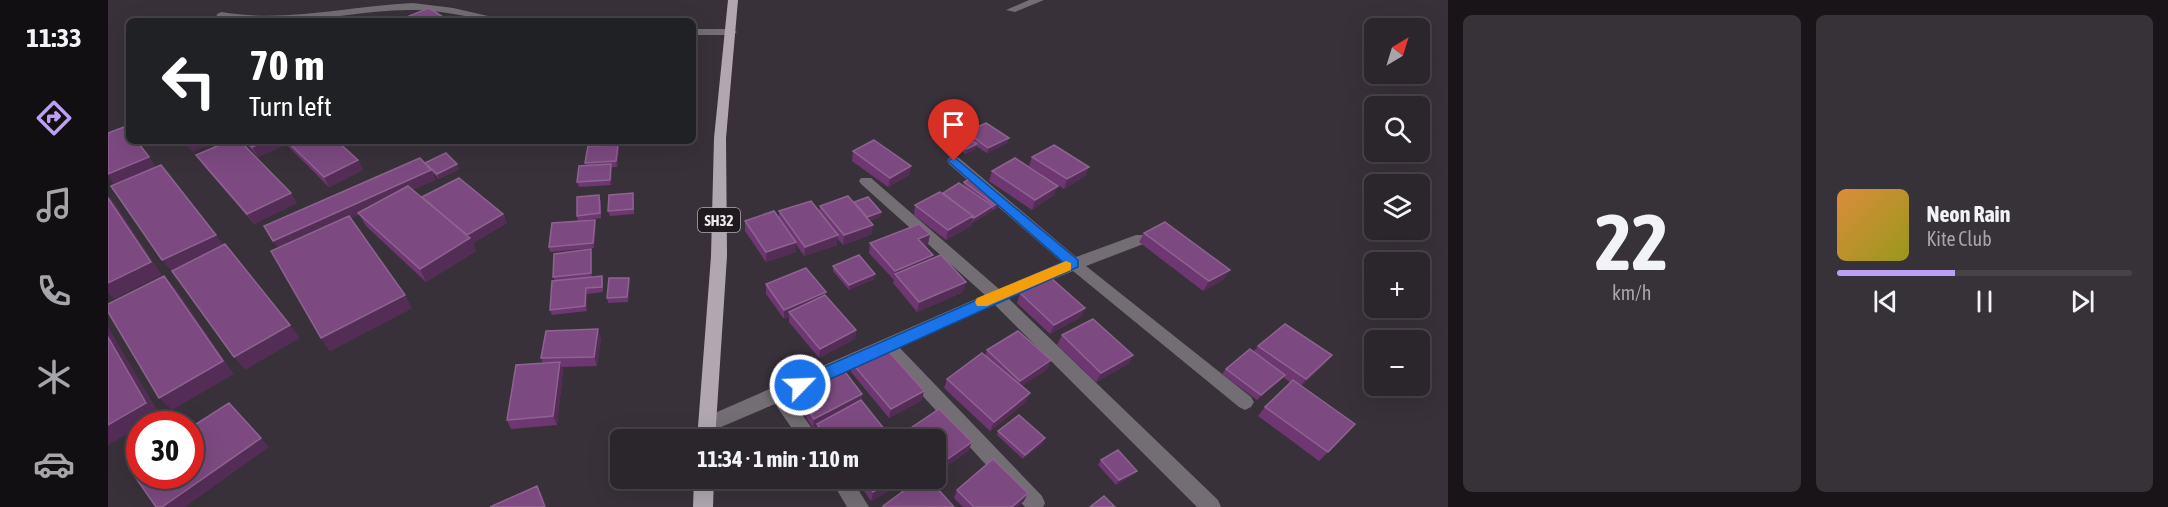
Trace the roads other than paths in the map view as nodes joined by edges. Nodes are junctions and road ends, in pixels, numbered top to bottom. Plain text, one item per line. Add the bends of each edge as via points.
1 (733, 0) edge
2 (1039, 0) edge
3 (1011, 10) dead end
4 (221, 15) dead end
5 (234, 18) edge
6 (296, 18) edge
7 (489, 18) edge
8 (696, 32) edge
9 (732, 32) junction
10 (954, 161) dead end
11 (866, 181) dead end
12 (1141, 239) dead end
13 (1073, 263) junction
14 (996, 296) junction
15 (887, 346) junction
16 (779, 394) junction
17 (1245, 402) dead end
18 (706, 429) edge
19 (712, 429) edge
20 (803, 429) edge
21 (704, 489) edge
22 (847, 489) edge
23 (1035, 503) dead end
24 (703, 507) edge
25 (859, 507) edge
26 (1211, 507) edge

1 - 9 main road, SH32
2 - 3 street
4 - 5 street
6 - 7 street via 402,6
8 - 9 street
9 - 18 main road, SH32 via 720,138 719,256
10 - 13 street
11 - 14 street
12 - 13 street
13 - 14 street
13 - 17 street
14 - 15 street
14 - 26 street
15 - 16 street
15 - 23 street
16 - 19 street
16 - 20 street
21 - 24 main road
22 - 25 street

